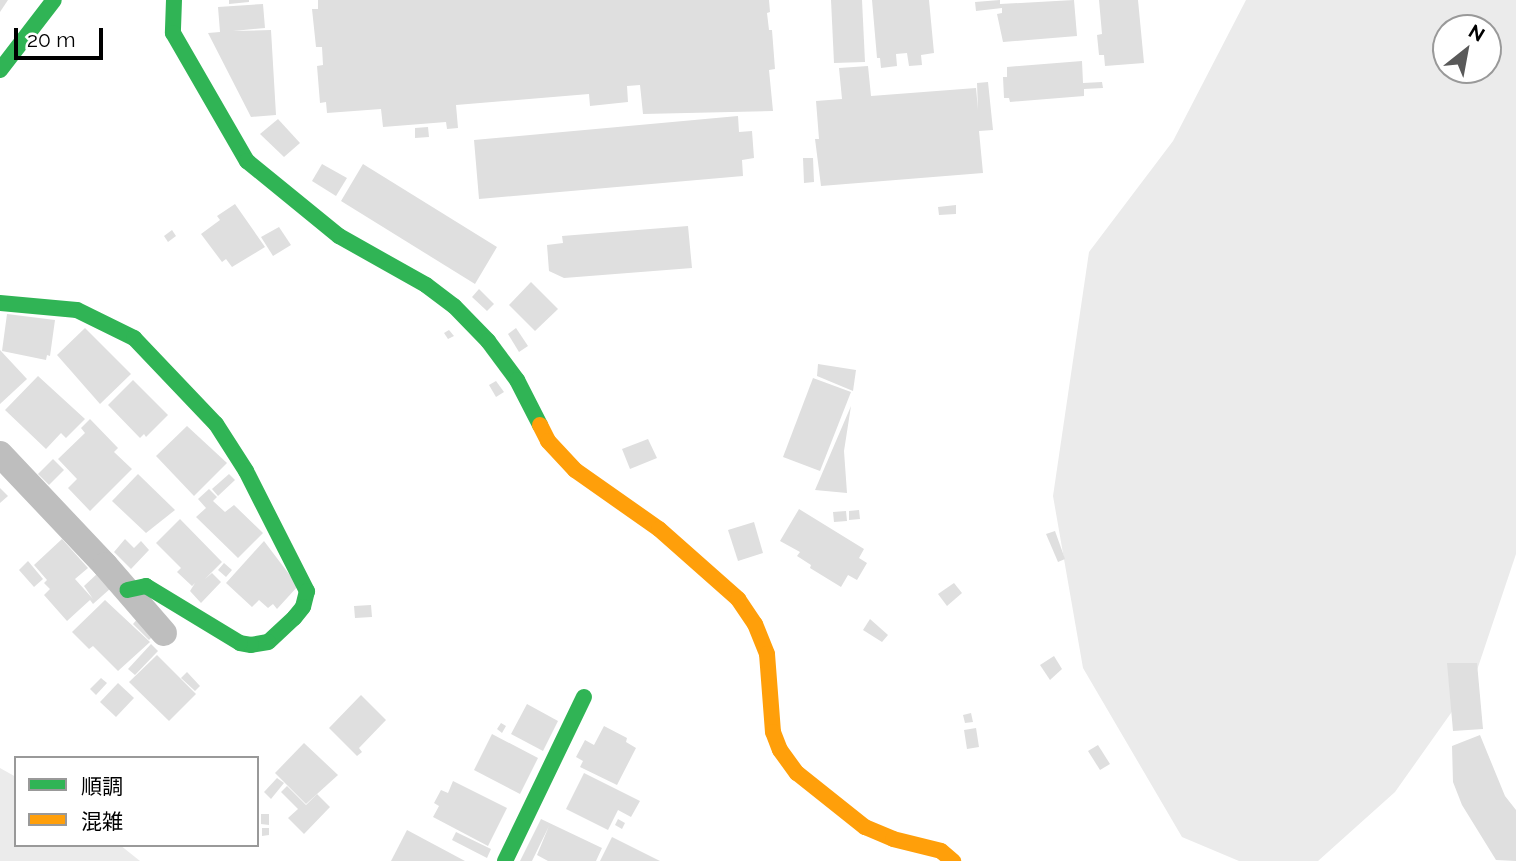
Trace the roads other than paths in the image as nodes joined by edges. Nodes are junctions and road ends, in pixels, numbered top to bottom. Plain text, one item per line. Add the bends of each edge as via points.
1 (54, 0) edge
2 (174, 0) edge
3 (0, 70) edge
4 (0, 303) edge
5 (0, 454) edge
6 (127, 590) junction
7 (164, 633) dead end
8 (584, 697) dead end
9 (505, 861) edge
10 (953, 861) edge

1 - 3 street
2 - 10 street via 173,33 247,161 339,236 454,306 517,380 548,441 575,470 659,529 738,599 767,654 773,732 797,773 865,827 941,851
4 - 6 street via 77,310 134,338 216,424 246,471 307,591 294,618 268,642 251,645 240,643 146,586
5 - 6 street
6 - 7 street
8 - 9 street

